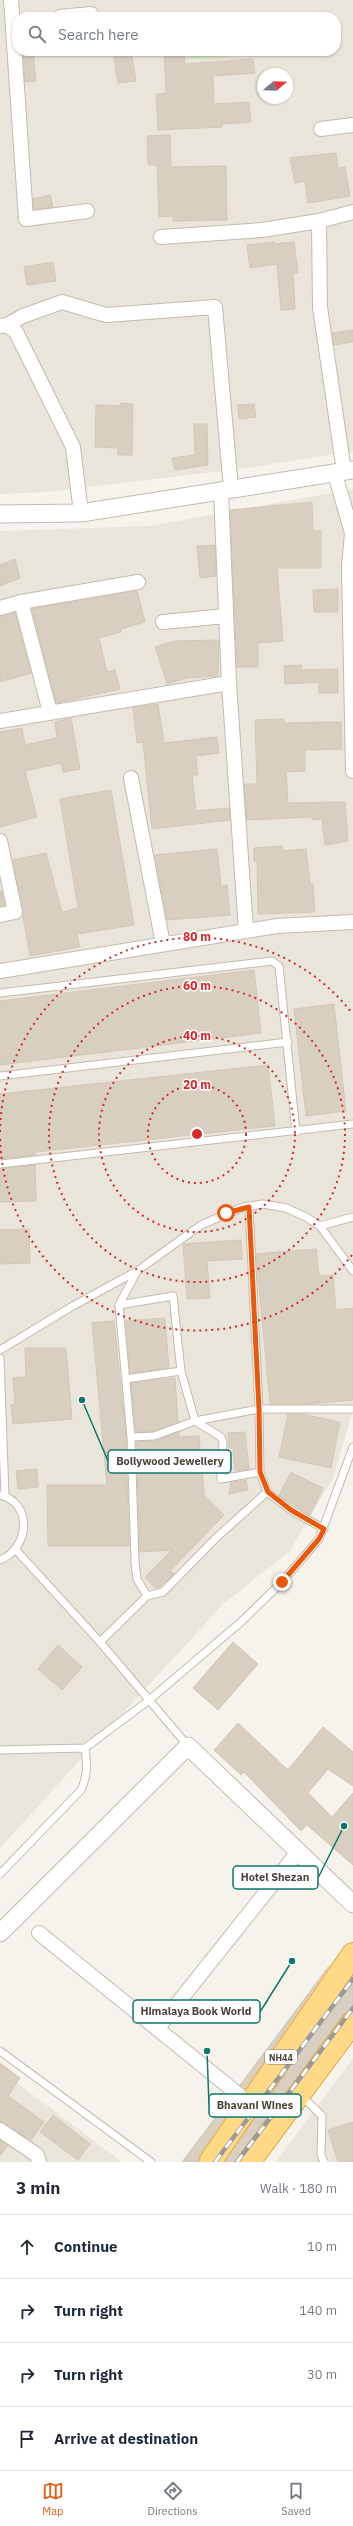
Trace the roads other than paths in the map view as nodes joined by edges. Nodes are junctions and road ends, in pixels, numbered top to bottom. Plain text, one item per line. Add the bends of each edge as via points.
1 (11, 0) edge
2 (13, 12) edge
3 (17, 56) edge
4 (353, 125) edge
5 (321, 129) dead end
6 (88, 211) dead end
7 (353, 212) edge
8 (319, 222) junction
9 (161, 236) dead end
10 (4, 325) edge
11 (344, 472) edge
12 (226, 490) junction
13 (81, 513) junction
14 (0, 514) edge
15 (138, 582) dead end
16 (21, 602) junction
17 (0, 608) edge
18 (226, 616) junction
19 (163, 622) dead end
20 (352, 672) edge
21 (229, 683) junction
22 (50, 712) junction
23 (0, 721) edge
24 (353, 771) edge
25 (131, 778) dead end
26 (0, 841) edge
27 (0, 915) edge
28 (353, 922) edge
29 (246, 931) junction
30 (164, 944) junction
31 (0, 971) edge
32 (0, 993) edge
33 (288, 1042) junction
34 (0, 1076) edge
35 (353, 1124) edge
36 (296, 1132) junction
37 (0, 1164) edge
38 (249, 1207) junction
39 (353, 1217) edge
40 (320, 1226) junction
41 (137, 1271) junction
42 (353, 1271) edge
43 (119, 1305) junction
44 (0, 1350) edge
45 (0, 1358) edge
46 (181, 1371) junction
47 (126, 1379) junction
48 (259, 1409) junction
49 (353, 1409) edge
50 (195, 1421) junction
51 (131, 1437) junction
52 (353, 1447) edge
53 (260, 1472) junction
54 (268, 1492) junction
55 (2, 1495) edge
56 (324, 1529) junction
57 (16, 1550) junction
58 (0, 1560) edge
59 (147, 1596) junction
60 (100, 1642) junction
61 (148, 1701) junction
62 (188, 1746) junction
63 (85, 1748) junction
64 (0, 1750) edge
65 (298, 1852) junction
66 (0, 1874) edge
67 (353, 1904) edge
68 (39, 1933) dead end
69 (0, 1934) edge
70 (353, 1954) edge
71 (353, 2022) edge
72 (158, 2029) junction
73 (0, 2051) edge
74 (300, 2094) junction
75 (250, 2104) junction
76 (0, 2130) edge
77 (39, 2162) edge
78 (151, 2162) edge
79 (210, 2162) edge
80 (249, 2162) edge
81 (324, 2162) edge

1 - 2 street
3 - 6 street via 26,219
4 - 5 street
7 - 8 street
8 - 9 street via 262,230
8 - 11 street via 320,307
10 - 12 street via 62,302 106,315 215,307
10 - 13 street via 16,332 73,447
11 - 12 street
11 - 20 street via 352,533 349,566
12 - 13 street
12 - 18 street
13 - 14 street
15 - 16 street
16 - 17 street
16 - 22 street
18 - 19 street
18 - 21 street
20 - 24 street
21 - 22 street
21 - 29 street
22 - 23 street
25 - 30 street
26 - 27 street via 15,912
28 - 29 street via 277,926
29 - 30 street
30 - 31 street
32 - 33 lane via 272,961 278,966
33 - 34 lane
33 - 36 lane
35 - 36 lane
36 - 37 lane
38 - 40 lane via 263,1204 286,1208
38 - 41 lane via 226,1213 201,1225
38 - 48 lane
39 - 40 lane
40 - 42 lane
41 - 43 lane
41 - 44 lane via 70,1307
43 - 46 lane via 173,1296
43 - 47 lane
45 - 55 lane
46 - 47 lane
46 - 50 lane
47 - 51 lane
48 - 49 lane
48 - 50 lane
48 - 53 lane
50 - 51 lane via 154,1436
50 - 53 lane via 221,1437 221,1479
51 - 59 lane via 135,1562 137,1579
52 - 56 lane
53 - 54 lane
54 - 56 lane via 291,1510
54 - 59 lane via 216,1538 163,1592
55 - 57 lane via 14,1502 24,1520 23,1536
56 - 61 lane via 319,1539 282,1582 241,1622
57 - 58 lane
57 - 60 lane
59 - 60 lane
60 - 61 lane
61 - 62 lane
61 - 63 lane
62 - 65 street
62 - 69 street
63 - 64 lane
63 - 66 lane via 86,1780 81,1790
65 - 67 street
65 - 72 street
68 - 72 street
70 - 75 highway, NH44
71 - 74 highway
72 - 75 street
73 - 78 lane
74 - 80 highway
74 - 81 lane via 322,2116 321,2155
75 - 79 highway, NH44
76 - 77 street via 37,2155

